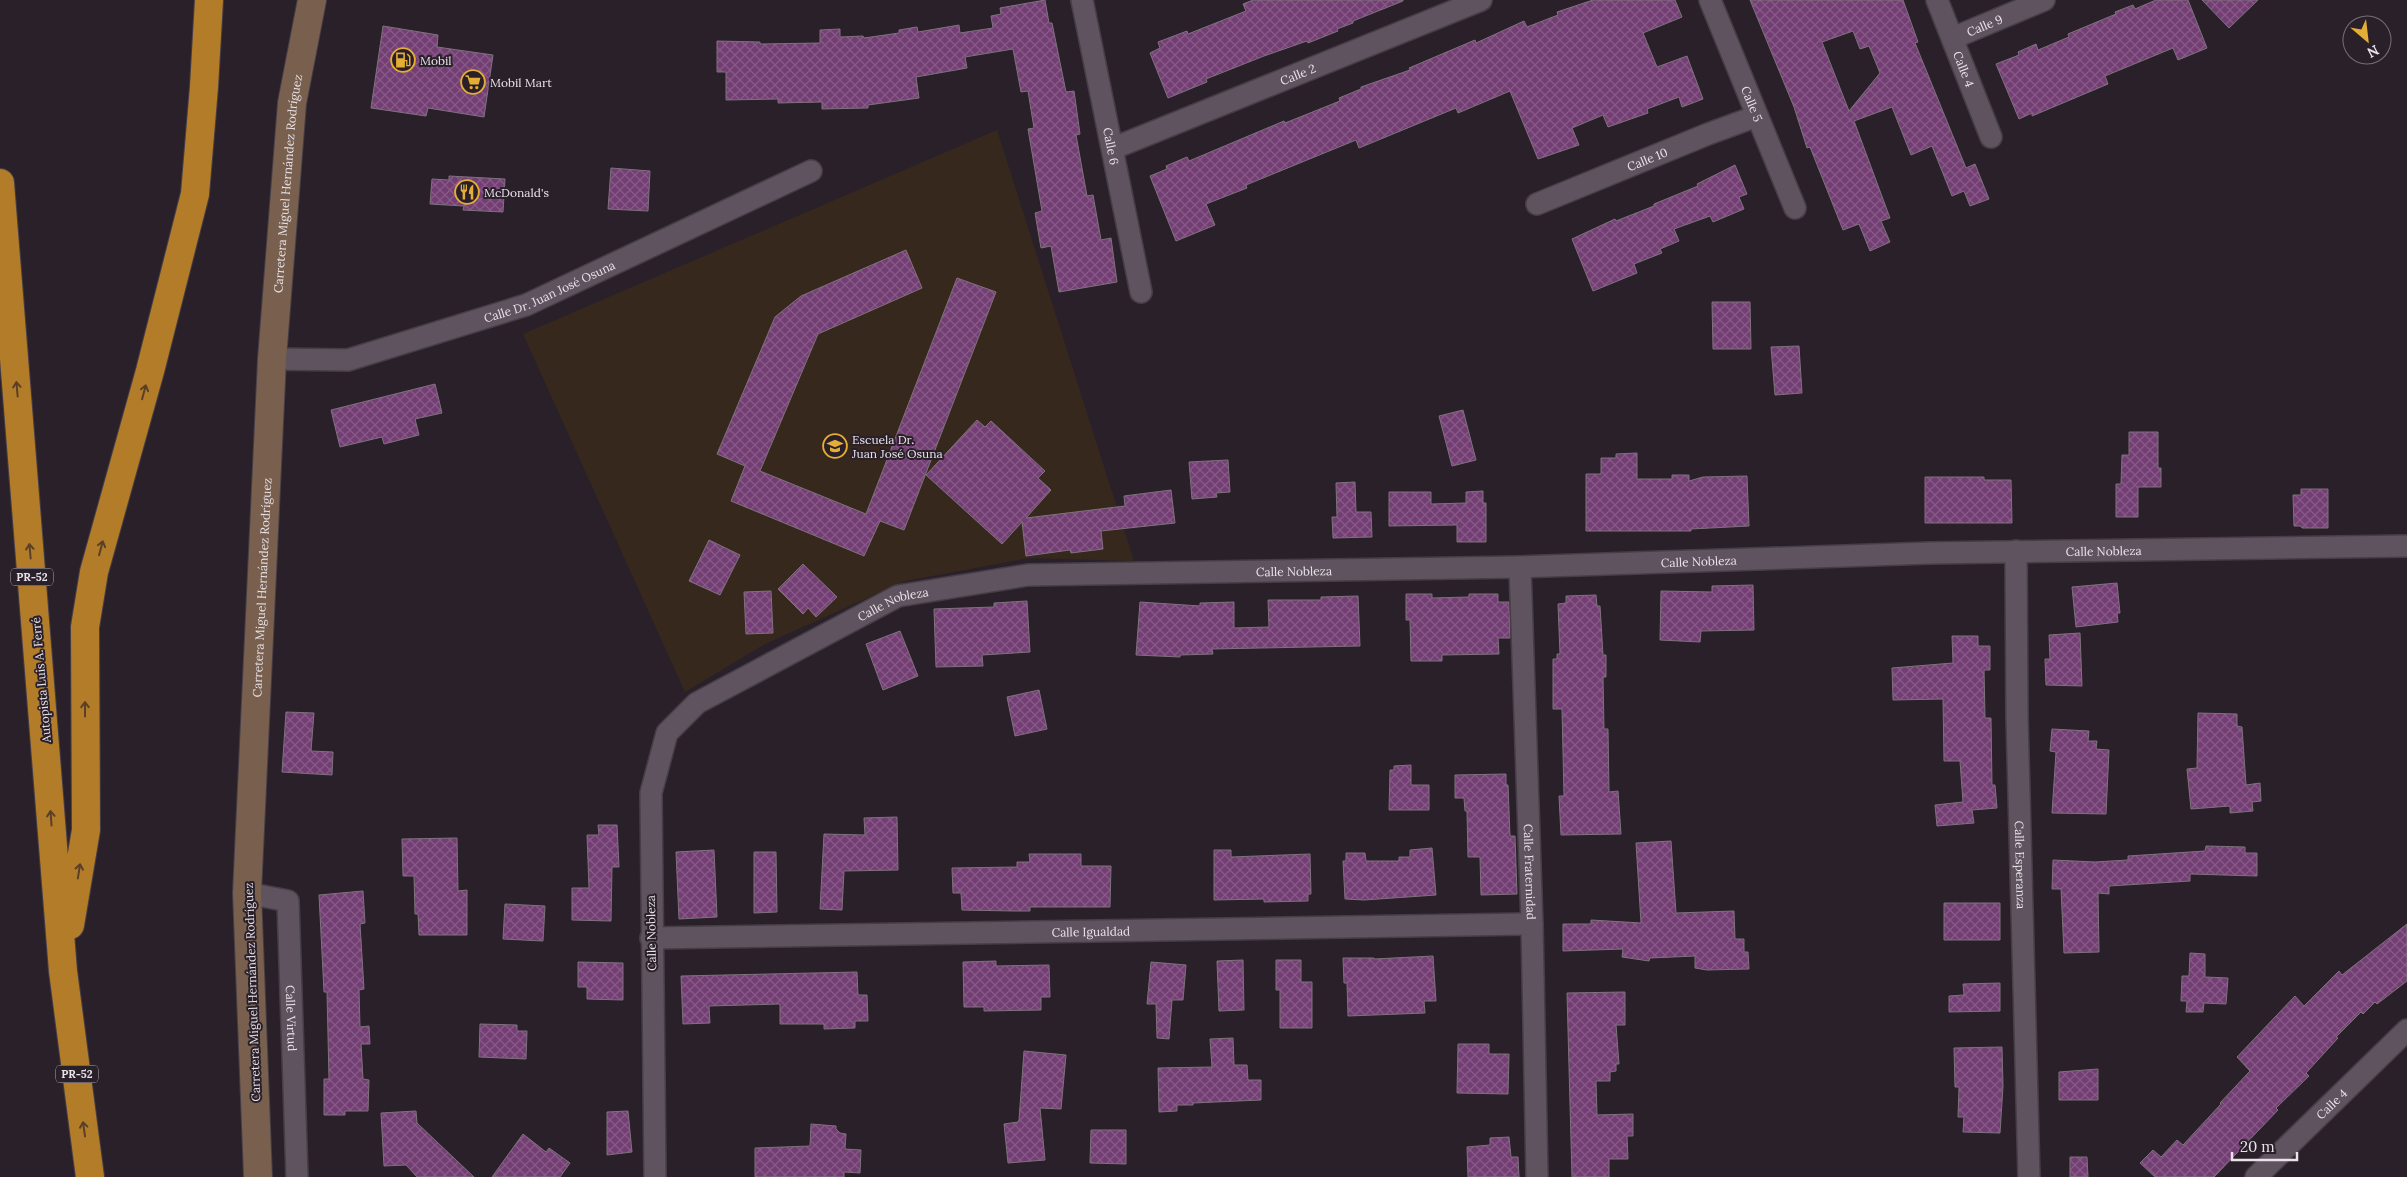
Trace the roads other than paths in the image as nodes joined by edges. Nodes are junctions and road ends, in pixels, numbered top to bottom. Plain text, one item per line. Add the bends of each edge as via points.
1 (209, 0) edge
2 (312, 0) edge
3 (1082, 0) edge
4 (1481, 0) edge
5 (1710, 0) edge
6 (1937, 0) edge
7 (2044, 0) edge
8 (1953, 38) junction
9 (1757, 116) junction
10 (1991, 137) dead end
11 (1114, 148) junction
12 (812, 171) dead end
13 (0, 183) edge
14 (1537, 204) dead end
15 (1795, 208) dead end
16 (1141, 292) dead end
17 (272, 359) junction
18 (2407, 546) edge
19 (2016, 551) junction
20 (1520, 567) junction
21 (248, 893) junction
22 (1532, 924) junction
23 (651, 938) junction
24 (63, 971) junction
25 (2407, 1030) edge
26 (90, 1177) edge
27 (258, 1177) edge
28 (297, 1177) edge
29 (655, 1177) edge
30 (1537, 1177) edge
31 (2029, 1177) edge
32 (2256, 1177) edge

24 -> 1 highway via 86,830 85,627 94,572 195,194
2 - 17 street, Carretera Miguel Hernández Rodríguez via 292,103
3 - 11 street, Calle 6
4 - 11 street, Calle 2
5 - 9 street, Calle 5
6 - 8 street, Calle 4
7 - 8 street, Calle 9
8 - 10 street, Calle 4
9 - 14 street, Calle 10
9 - 15 street, Calle 5
11 - 16 street, Calle 6
12 - 17 street, Calle Dr. Juan José Osuna via 526,305 348,360
24 -> 13 highway, Autopista Luis A. Ferré / PR-52
17 - 21 street, Carretera Miguel Hernández Rodríguez
18 - 19 street, Calle Nobleza
19 - 20 street, Calle Nobleza
19 - 31 street, Calle Esperanza
20 - 22 street, Calle Fraternidad
20 - 23 street, Calle Nobleza via 1028,575 898,596 697,703 667,733 651,793
21 - 27 street, Carretera Miguel Hernández Rodríguez
21 - 28 street, Calle Virtud via 288,901
22 - 23 street, Calle Igualdad
22 - 30 street, Calle Fraternidad
23 - 29 street, Calle Nobleza
26 -> 24 highway, Autopista Luis A. Ferré / PR-52
25 - 32 street, Calle 4

